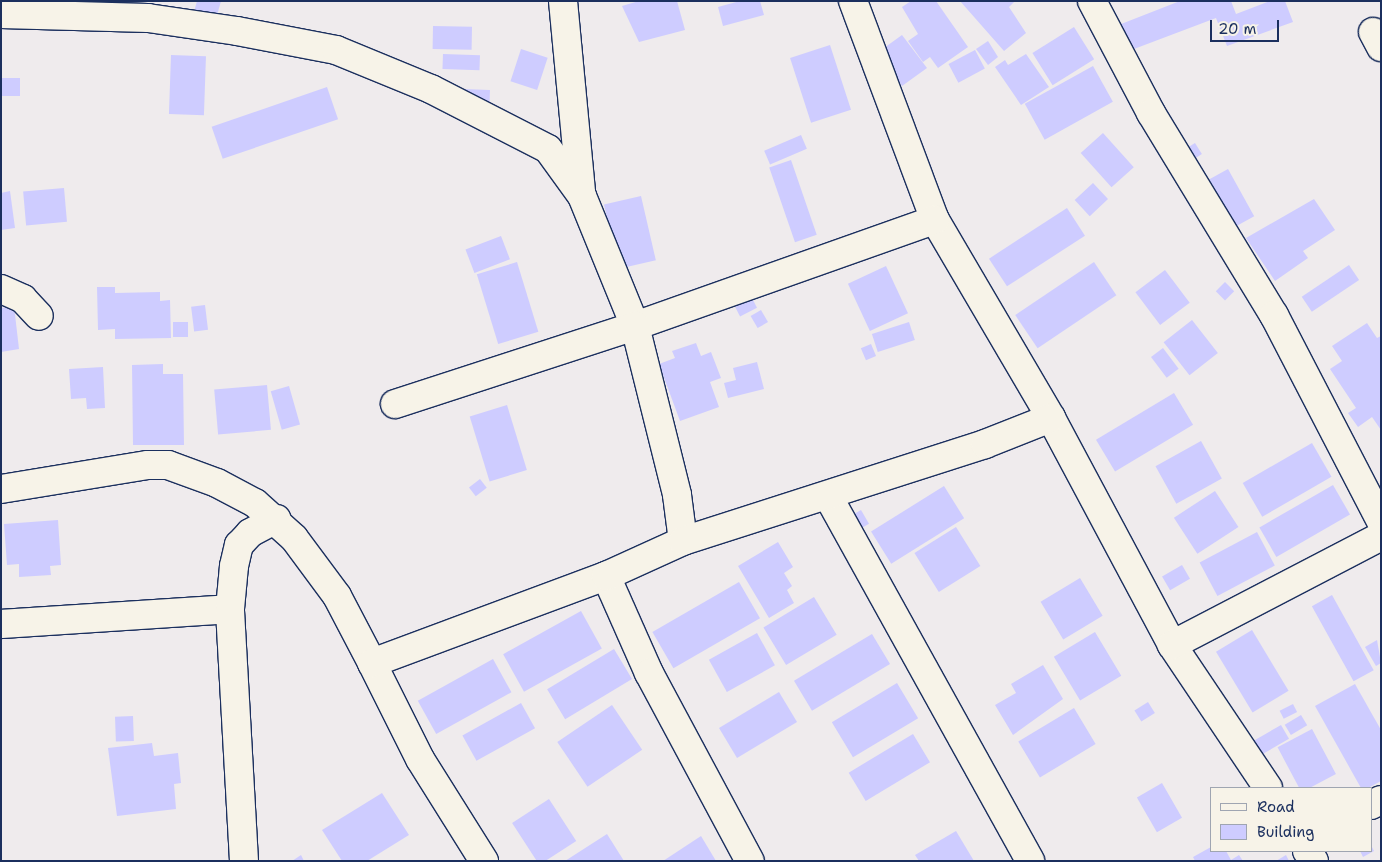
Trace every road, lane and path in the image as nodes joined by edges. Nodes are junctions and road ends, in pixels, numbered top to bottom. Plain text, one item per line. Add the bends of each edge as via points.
1 (563, 1) edge
2 (853, 1) edge
3 (1092, 1) edge
4 (1, 14) edge
5 (582, 196) junction
6 (935, 220) junction
7 (1, 289) edge
8 (39, 316) dead end
9 (636, 326) junction
10 (395, 404) dead end
11 (1051, 418) junction
12 (1, 489) edge
13 (828, 496) junction
14 (276, 519) junction
15 (1381, 522) edge
16 (1381, 536) edge
17 (683, 541) junction
18 (606, 576) junction
19 (230, 609) junction
20 (1, 624) edge
21 (1172, 645) junction
22 (372, 663) junction
23 (1267, 787) edge
24 (244, 861) edge
25 (484, 861) edge
26 (750, 861) edge
27 (1030, 861) edge

1 - 5 street
2 - 6 street
3 - 15 street via 1150,113 1274,315
4 - 5 street via 170,20 336,50 416,82 548,149
5 - 9 street
6 - 9 street
6 - 11 street
7 - 8 street via 22,299
9 - 10 street
9 - 17 street via 677,495
11 - 13 street
11 - 21 street
12 - 14 street via 168,465 217,482
13 - 17 street
13 - 27 street
14 - 19 street via 250,533 239,545
14 - 22 street via 337,596
16 - 21 street
17 - 18 street
18 - 22 street
18 - 26 street via 649,673
19 - 20 street
19 - 24 street
21 - 23 street
22 - 25 street via 420,759

